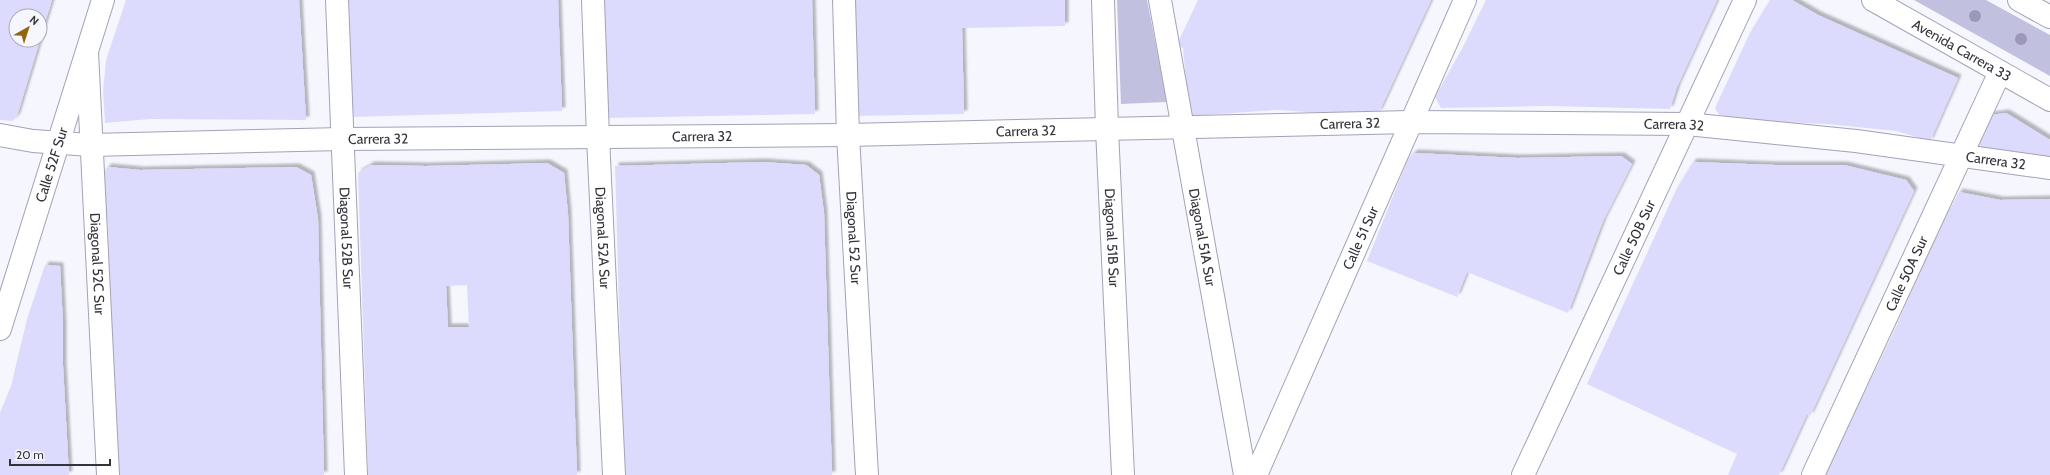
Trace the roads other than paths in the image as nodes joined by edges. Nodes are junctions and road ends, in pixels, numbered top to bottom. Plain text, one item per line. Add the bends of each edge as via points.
1 (103, 0) edge
2 (337, 0) edge
3 (593, 0) edge
4 (844, 0) edge
5 (1103, 0) edge
6 (1465, 0) edge
7 (1745, 0) edge
8 (1873, 0) edge
9 (2028, 2) edge
10 (1166, 6) edge
11 (2050, 17) edge
12 (87, 52) junction
13 (2000, 72) junction
14 (2050, 100) edge
15 (1410, 122) junction
16 (1687, 124) junction
17 (1107, 129) junction
18 (1184, 129) junction
19 (0, 135) edge
20 (848, 135) junction
21 (598, 137) junction
22 (342, 139) junction
23 (59, 143) junction
24 (91, 145) junction
25 (1962, 154) junction
26 (2050, 168) edge
27 (0, 329) edge
28 (108, 475) edge
29 (356, 475) edge
30 (614, 475) edge
31 (867, 475) edge
32 (1123, 475) edge
33 (1245, 475) edge
34 (1256, 475) edge
35 (1524, 475) edge
36 (1813, 475) edge

1 - 12 street, Calle 52F Sur
2 - 22 street, Diagonal 52B Sur
3 - 21 street, Diagonal 52A Sur
4 - 20 street, Diagonal 52 Sur
5 - 17 street, Diagonal 51B Sur
6 - 15 street, Calle 51 Sur
7 - 16 street, Calle 50B Sur
8 - 13 street, Avenida Carrera 33
9 - 11 street
10 - 18 street, Diagonal 51A Sur
12 - 23 street, Calle 52F Sur
12 - 24 street, Diagonal 52C Sur
13 - 14 street, Avenida Carrera 33
13 - 25 street, Calle 50A Sur
15 - 16 street, Carrera 32
15 - 18 street, Carrera 32
15 - 34 street, Calle 51 Sur
16 - 25 street, Carrera 32
16 - 35 street, Calle 50B Sur
17 - 18 street, Carrera 32
17 - 20 street, Carrera 32
17 - 32 street, Diagonal 51B Sur
18 - 33 street, Diagonal 51A Sur
19 - 23 street, Carrera 32
20 - 21 street, Carrera 32
20 - 31 street, Diagonal 52 Sur
21 - 22 street, Carrera 32
21 - 30 street, Diagonal 52A Sur
22 - 24 street, Carrera 32
22 - 29 street, Diagonal 52B Sur
23 - 24 street, Carrera 32
23 - 27 street, Calle 52F Sur
24 - 28 street, Diagonal 52C Sur
25 - 26 street, Carrera 32
25 - 36 street, Calle 50A Sur

